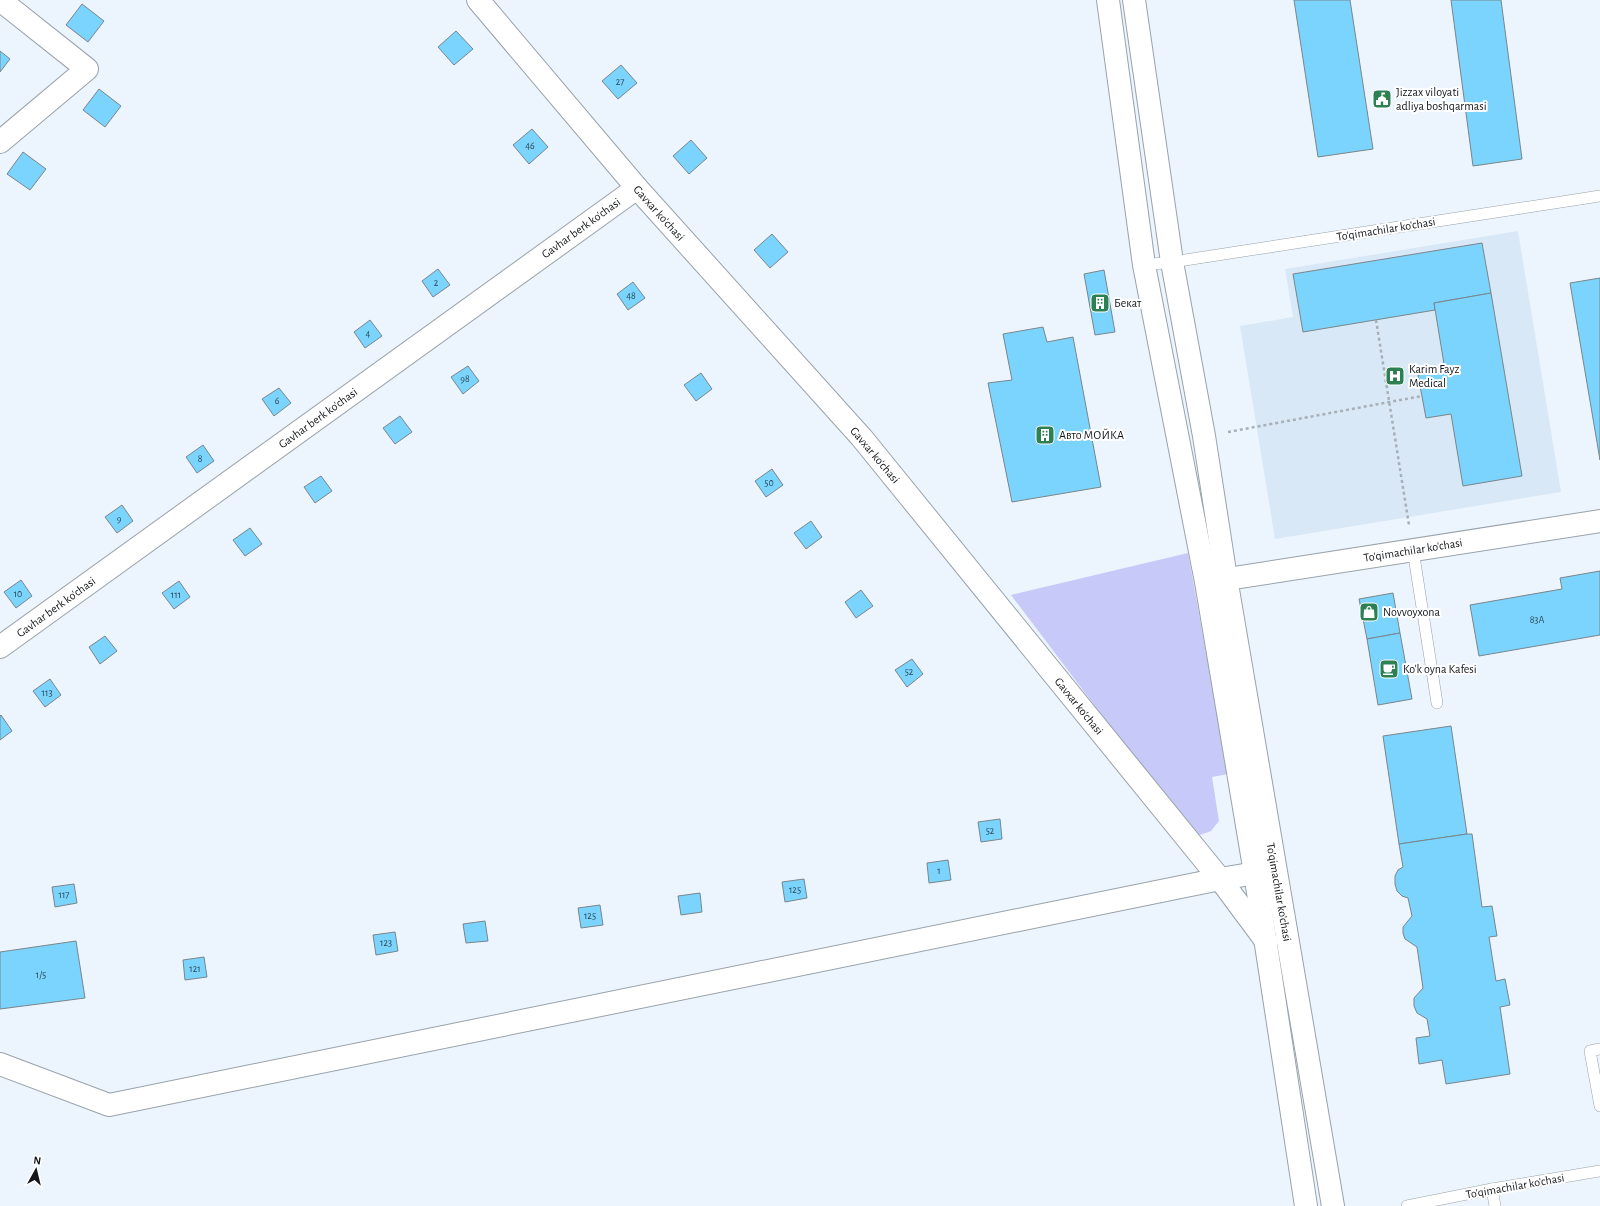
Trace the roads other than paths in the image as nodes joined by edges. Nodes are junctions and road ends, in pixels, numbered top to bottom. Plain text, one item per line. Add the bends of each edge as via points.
1 (0, 0) edge
2 (478, 0) edge
3 (1108, 0) edge
4 (1134, 0) edge
5 (0, 142) edge
6 (637, 188) junction
7 (1600, 196) edge
8 (1172, 262) junction
9 (1144, 265) junction
10 (1600, 521) edge
11 (1413, 550) junction
12 (1216, 580) junction
13 (0, 647) edge
14 (1437, 703) dead end
15 (1265, 871) junction
16 (1220, 879) junction
17 (1266, 941) junction
18 (1600, 1049) edge
19 (0, 1064) edge
20 (1600, 1106) edge
21 (1600, 1171) edge
22 (1492, 1189) junction
23 (1306, 1206) edge
24 (1333, 1206) edge
25 (1407, 1206) edge
26 (1495, 1206) edge

1 - 5 street via 88,69
2 - 6 street, Gavxar ko'chasi
3 - 9 street, To'qimachilar ko'chasi
4 - 8 street, To'qimachilar ko'chasi
6 - 13 street, Gavhar berk ko'chasi
6 - 16 street, Gavxar ko'chasi via 862,438
7 - 8 lane, To'qimachilar ko'chasi
8 - 9 lane, To'qimachilar ko'chasi
8 - 12 street, To'qimachilar ko'chasi via 1204,436
9 - 12 street, To'qimachilar ko'chasi
10 - 11 street, To'qimachilar ko'chasi
11 - 12 street, To'qimachilar ko'chasi
11 - 14 lane
12 - 15 street, To'qimachilar ko'chasi
15 - 16 street
15 - 17 street, To'qimachilar ko'chasi
15 - 24 street, To'qimachilar ko'chasi
16 - 17 street, Gavxar ko'chasi
16 - 19 street via 109,1105
17 - 23 street, To'qimachilar ko'chasi
18 - 20 lane via 1590,1051
21 - 22 lane, To'qimachilar ko'chasi
22 - 25 lane, To'qimachilar ko'chasi
22 - 26 lane

